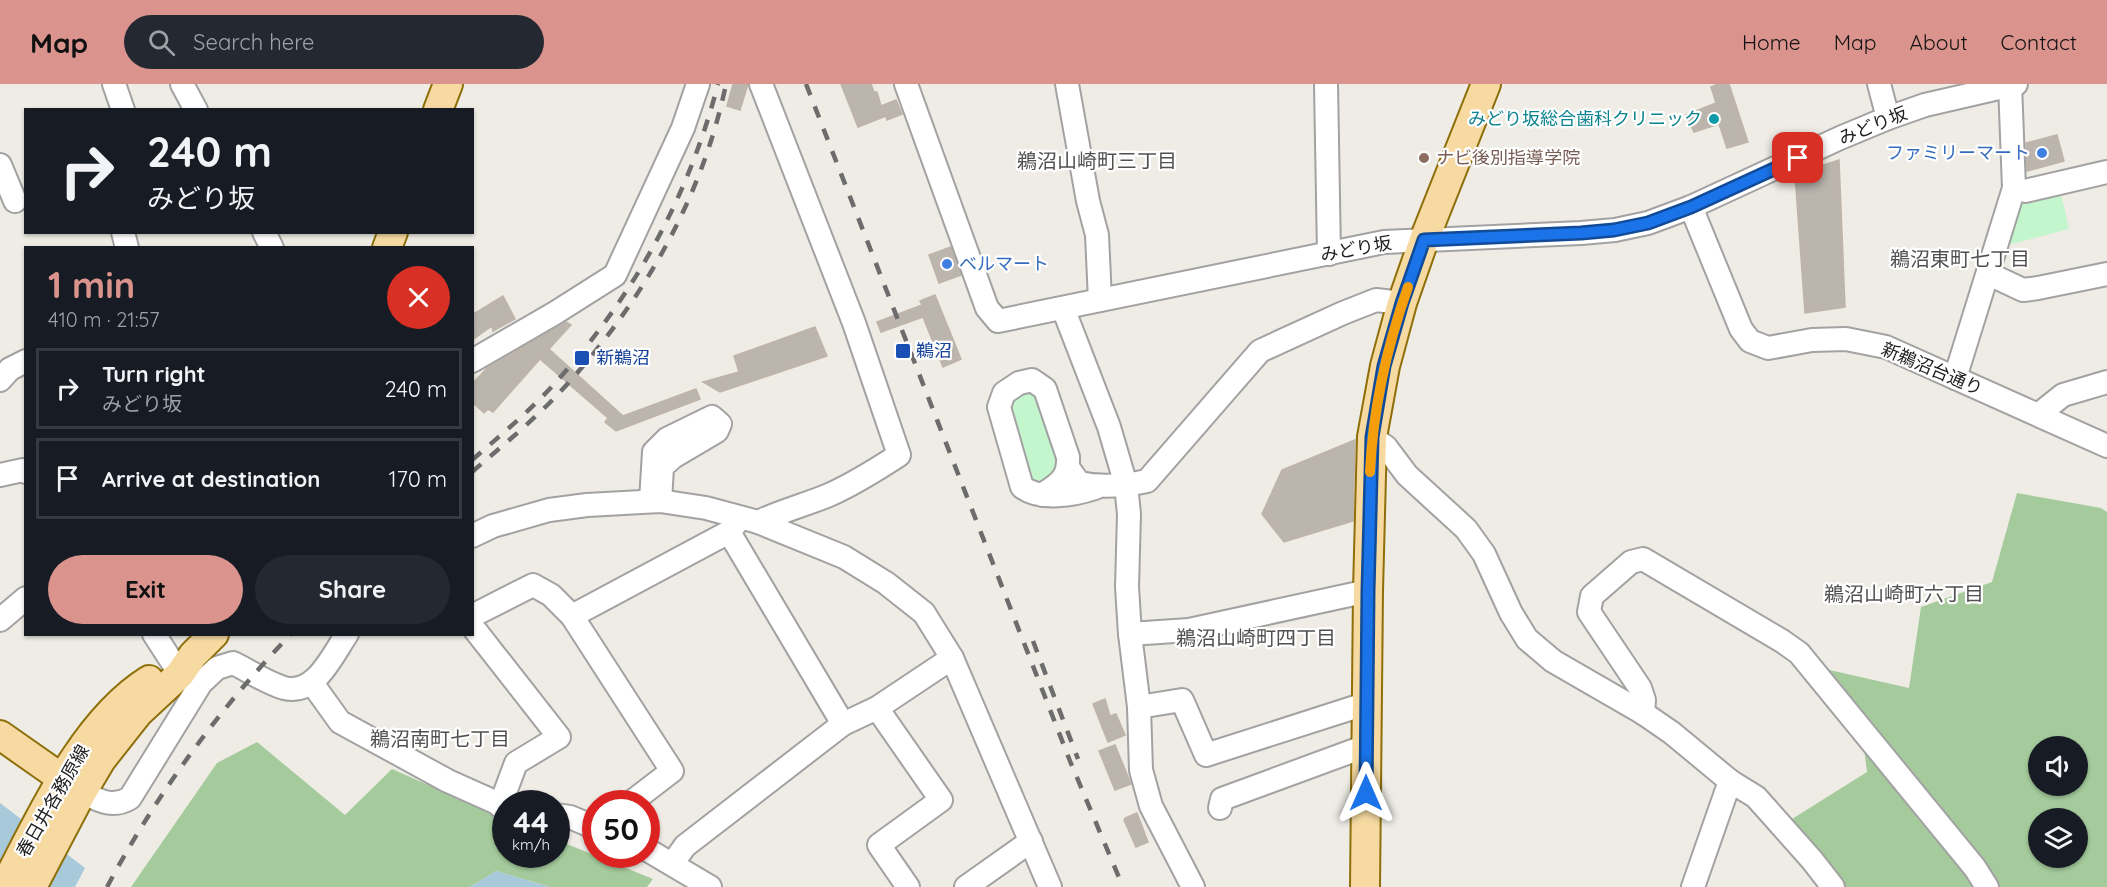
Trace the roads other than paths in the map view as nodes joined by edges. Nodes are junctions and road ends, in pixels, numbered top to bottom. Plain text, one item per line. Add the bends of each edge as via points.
1 (114, 84) edge
2 (182, 84) edge
3 (448, 84) edge
4 (698, 84) edge
5 (762, 84) edge
6 (906, 84) edge
7 (1067, 84) edge
8 (1326, 84) edge
9 (1486, 84) edge
10 (1879, 84) edge
11 (2012, 84) edge
12 (122, 108) edge
13 (195, 108) edge
14 (439, 108) edge
15 (1888, 118) junction
16 (0, 165) edge
17 (2107, 172) edge
18 (2014, 188) junction
19 (14, 202) edge
20 (1691, 207) junction
21 (1424, 240) junction
22 (1329, 254) junction
23 (1989, 274) junction
24 (2107, 274) edge
25 (1100, 300) junction
26 (1402, 303) junction
27 (1064, 308) junction
28 (474, 360) edge
29 (24, 362) edge
30 (1955, 378) junction
31 (0, 380) edge
32 (2107, 382) edge
33 (2039, 414) junction
34 (1372, 437) junction
35 (2107, 446) edge
36 (1069, 469) junction
37 (24, 470) edge
38 (0, 475) edge
39 (1126, 485) junction
40 (1096, 487) junction
41 (1042, 495) junction
42 (743, 524) junction
43 (474, 535) edge
44 (1368, 591) junction
45 (24, 600) edge
46 (474, 615) edge
47 (572, 616) junction
48 (0, 620) edge
49 (474, 629) edge
50 (1130, 634) junction
51 (156, 636) edge
52 (212, 636) edge
53 (346, 636) edge
54 (952, 658) junction
55 (183, 660) junction
56 (312, 683) junction
57 (1368, 703) junction
58 (1139, 707) junction
59 (877, 708) junction
60 (1643, 713) junction
61 (843, 724) junction
62 (0, 735) edge
63 (1366, 746) junction
64 (1730, 780) junction
65 (72, 786) junction
66 (508, 790) edge
67 (647, 790) edge
68 (492, 801) edge
69 (1221, 808) dead end
70 (56, 817) junction
71 (1031, 841) junction
72 (660, 856) edge
73 (673, 863) junction
74 (4, 887) edge
75 (32, 887) edge
76 (710, 887) edge
77 (908, 887) edge
78 (966, 887) edge
79 (1050, 887) edge
80 (1193, 887) edge
81 (1365, 887) edge
82 (1693, 887) edge
83 (1833, 887) edge
84 (1987, 887) edge

1 - 12 street
2 - 13 street
3 - 14 main road
4 - 28 street via 683,128 615,275
5 - 42 street via 854,323 899,455 829,495
6 - 27 street, みどり坂 via 987,308 998,321
7 - 25 street via 1097,235
8 - 22 street
9 - 21 main road
10 - 15 street
11 - 15 street, みどり坂
11 - 18 street
15 - 20 street, みどり坂
16 - 19 street
17 - 18 street via 2025,191
18 - 23 street
20 - 21 street, みどり坂 via 1648,223 1614,230
20 - 30 street, 新鵜沼台通り via 1741,329 1750,341 1768,348 1846,339 1886,346
21 - 22 street, みどり坂 via 1384,242
21 - 26 main road
22 - 25 street, みどり坂
23 - 24 street via 2023,290
23 - 30 street
25 - 27 street, みどり坂
26 - 34 main road via 1384,366
26 - 39 street via 1376,300 1260,351 1147,481
27 - 39 street via 1109,427
29 - 31 street
30 - 33 street, 新鵜沼台通り
32 - 33 street via 2063,395
33 - 35 street, 新鵜沼台通り
34 - 44 main road
34 - 60 street via 1466,529 1484,554 1527,639 1553,661
36 - 40 street via 1079,483
36 - 41 street via 1060,483
36 - 41 street via 1045,389 1032,380 1004,393 999,407 1022,487
37 - 38 street
39 - 40 street
39 - 50 street
40 - 41 street via 1077,494
42 - 43 street via 706,508 656,501 549,510
42 - 47 street
42 - 54 street via 843,557 886,583 924,613
42 - 61 street
44 - 50 street via 1190,630
44 - 57 main road
45 - 48 street
46 - 47 street via 533,585 551,595
47 - 67 street via 672,771
49 - 66 street via 559,737 516,763
50 - 58 street
51 - 55 street
52 - 55 main road, 春日井各務原線
53 - 56 street
54 - 59 street
54 - 71 street
55 - 65 main road, 春日井各務原線 via 135,689 89,738
56 - 65 street via 299,690 283,688 233,663 217,669 201,683 130,798 122,803 103,803
56 - 68 street via 340,722
57 - 58 street via 1206,755 1182,700
57 - 63 main road
58 - 80 street via 1141,770 1151,806
59 - 61 street
59 - 77 street via 941,800 879,845
60 - 64 street
60 - 84 street via 1640,688 1589,612 1592,596 1631,562 1643,559 1799,653
61 - 73 street via 685,846
62 - 65 main road
63 - 69 street via 1222,799
63 - 81 main road
64 - 82 street
64 - 83 street via 1756,797
65 - 70 main road, 春日井各務原線
70 - 74 main road, 春日井各務原線
70 - 75 main road, 春日井各務原線
71 - 78 street
71 - 79 street
72 - 73 street
73 - 76 street

